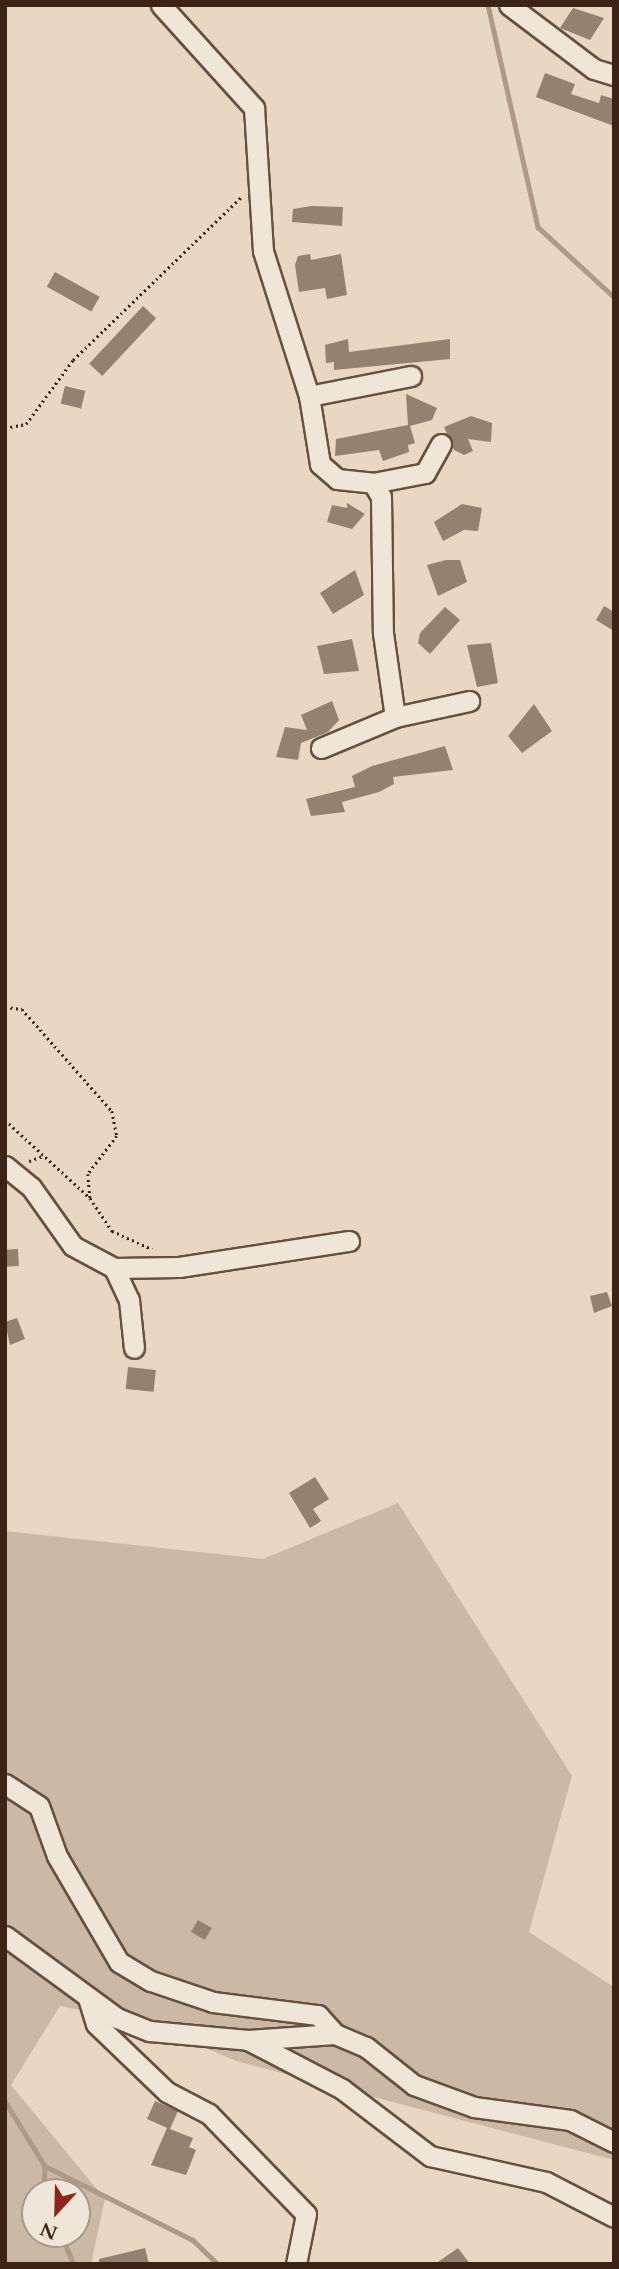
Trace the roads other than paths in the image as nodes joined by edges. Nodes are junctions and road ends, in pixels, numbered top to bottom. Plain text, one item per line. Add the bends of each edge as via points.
1 (161, 5) edge
2 (509, 5) edge
3 (614, 75) edge
4 (411, 376) dead end
5 (309, 396) junction
6 (441, 444) dead end
7 (373, 483) junction
8 (469, 701) dead end
9 (395, 717) junction
10 (321, 748) dead end
11 (5, 1166) edge
12 (349, 1241) dead end
13 (114, 1268) junction
14 (134, 1348) dead end
15 (5, 1784) edge
16 (5, 1936) edge
17 (88, 1998) junction
18 (335, 2034) junction
19 (248, 2040) junction
20 (614, 2142) edge
21 (614, 2217) edge
22 (296, 2264) edge

1 - 5 street via 254,108 263,251
2 - 3 street via 594,69
4 - 5 street
5 - 7 street via 327,475
6 - 7 street via 425,473
7 - 9 street via 382,496 383,633
8 - 9 street
9 - 10 street
11 - 13 street via 31,1186 73,1246
12 - 13 street via 179,1267
13 - 14 street via 129,1300
15 - 18 street via 39,1806 57,1856 120,1962 152,1981 213,2002 318,2015
16 - 17 street
17 - 19 street via 150,2031
17 - 22 street via 96,2024 167,2092 209,2114 306,2214
18 - 19 street
18 - 20 street via 366,2047 414,2085 474,2107 570,2120
19 - 21 street via 342,2089 430,2156 546,2182

